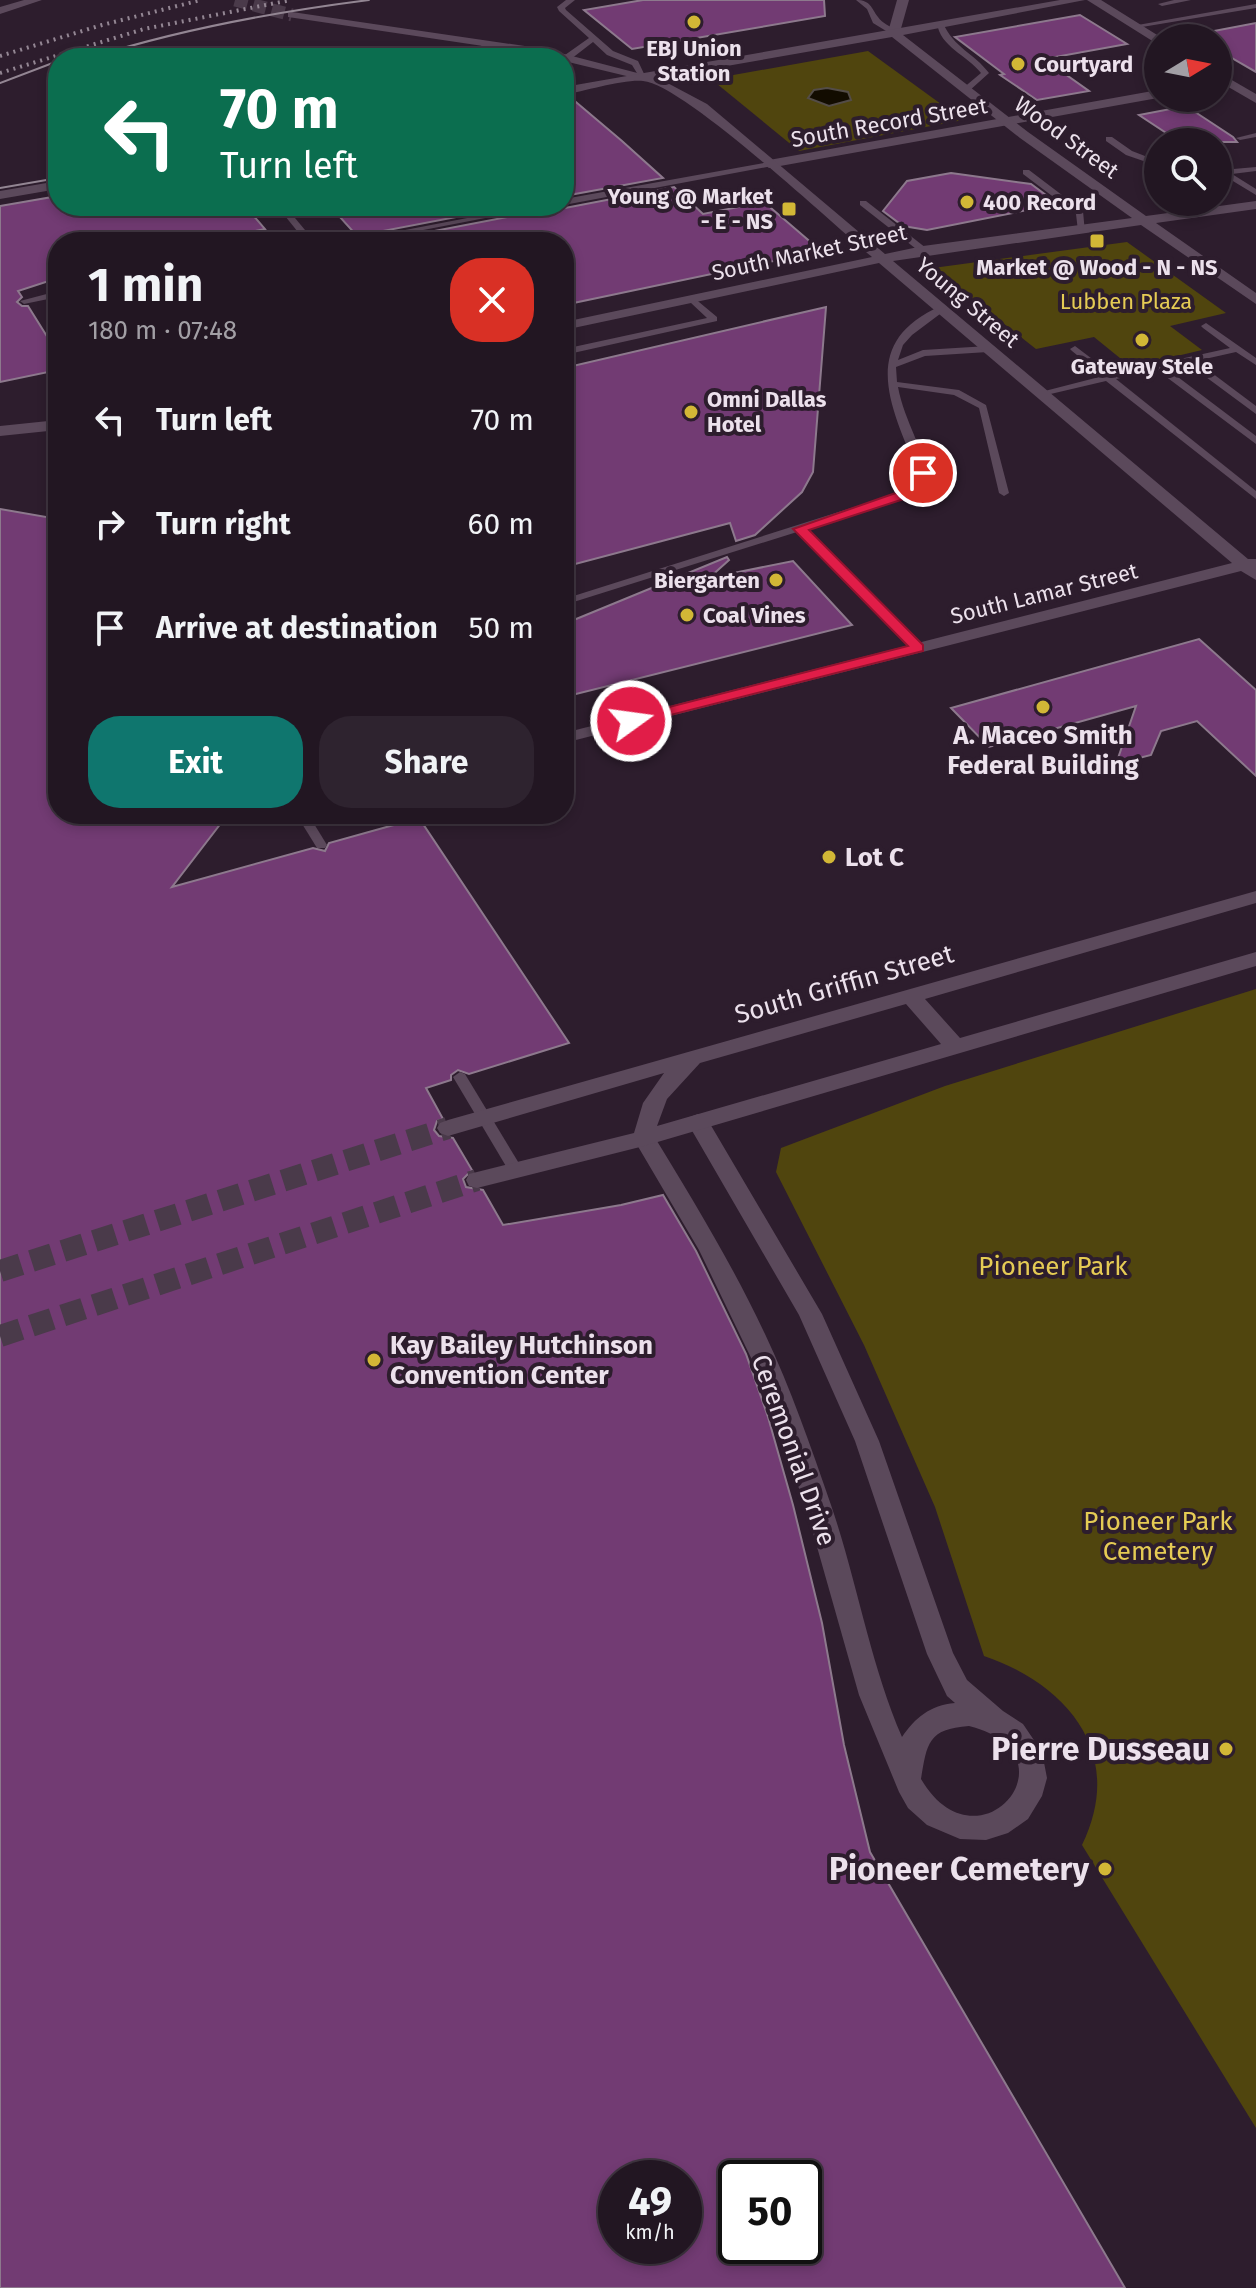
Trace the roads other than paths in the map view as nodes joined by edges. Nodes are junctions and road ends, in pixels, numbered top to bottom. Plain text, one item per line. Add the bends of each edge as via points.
1 (36, 0) edge
2 (571, 0) edge
3 (860, 0) edge
4 (903, 0) edge
5 (1079, 0) edge
6 (1093, 0) edge
7 (1187, 0) edge
8 (1232, 0) edge
9 (998, 2) edge
10 (1162, 4) dead end
11 (1256, 6) edge
12 (1038, 7) junction
13 (0, 11) edge
14 (292, 15) tunnel mouth
15 (1124, 19) junction
16 (940, 25) junction
17 (1136, 26) junction
18 (1144, 31) edge
19 (894, 32) junction
20 (593, 39) junction
21 (488, 44) junction
22 (483, 48) edge
23 (509, 48) edge
24 (574, 55) edge
25 (574, 63) edge
26 (643, 76) junction
27 (1232, 87) edge
28 (574, 89) edge
29 (966, 89) junction
30 (1144, 97) edge
31 (1256, 99) edge
32 (1007, 121) junction
33 (1256, 135) edge
34 (1240, 138) dead end
35 (1109, 139) dead end
36 (1144, 159) edge
37 (769, 164) junction
38 (1256, 169) edge
39 (1242, 170) junction
40 (1232, 171) edge
41 (1026, 172) dead end
42 (1232, 179) edge
43 (1256, 179) edge
44 (48, 187) edge
45 (1256, 193) edge
46 (0, 195) edge
47 (574, 200) edge
48 (863, 203) dead end
49 (1256, 205) edge
50 (289, 216) edge
51 (489, 216) edge
52 (1147, 222) junction
53 (1082, 231) junction
54 (303, 232) edge
55 (402, 232) edge
56 (923, 250) junction
57 (883, 259) junction
58 (48, 296) edge
59 (693, 300) junction
60 (1256, 300) edge
61 (24, 301) dead end
62 (941, 309) junction
63 (574, 324) edge
64 (1206, 326) dead end
65 (988, 349) junction
66 (1075, 349) dead end
67 (1238, 349) junction
68 (574, 350) edge
69 (1188, 360) junction
70 (1256, 362) edge
71 (891, 366) junction
72 (1159, 367) junction
73 (1110, 378) junction
74 (893, 384) junction
75 (1042, 393) junction
76 (1256, 411) edge
77 (48, 426) edge
78 (0, 431) edge
79 (1256, 441) edge
80 (1004, 493) dead end
81 (1256, 496) edge
82 (800, 529) junction
83 (1252, 567) edge
84 (574, 599) edge
85 (918, 648) junction
86 (574, 734) edge
87 (308, 824) edge
88 (321, 845) dead end
89 (1256, 897) edge
90 (1256, 959) edge
91 (909, 994) junction
92 (956, 1048) junction
93 (698, 1055) junction
94 (460, 1077) dead end
95 (484, 1117) junction
96 (698, 1122) junction
97 (448, 1128) tunnel mouth
98 (644, 1138) junction
99 (515, 1169) junction
100 (477, 1180) tunnel mouth
101 (993, 1718) junction
102 (907, 1778) junction

1 - 13 main road
2 - 20 lane via 563,11
3 - 19 lane via 876,21
4 - 19 main road
5 - 12 main road
6 - 15 main road
7 - 10 lane
8 - 15 lane
9 - 12 main road
11 - 17 lane
12 - 16 main road
14 - 21 main road
15 - 17 main road
16 - 19 main road
16 - 29 lane via 944,40 985,73
17 - 18 main road
19 - 26 main road
19 - 29 main road, Wood Street
20 - 24 lane
20 - 26 lane via 635,63
21 - 22 lane
21 - 23 main road
25 - 26 main road
26 - 28 main road
26 - 37 main road, Young Street via 703,107
27 - 31 main road
29 - 32 main road, Wood Street
30 - 32 main road, South Record Street
32 - 37 main road, South Record Street
32 - 52 main road, Wood Street
33 - 34 lane
35 - 36 lane
37 - 47 lane
37 - 57 main road, Young Street
38 - 39 lane
39 - 40 lane
39 - 43 lane
41 - 53 lane via 1080,213
42 - 45 lane
44 - 46 main road
48 - 56 lane
49 - 52 main road, South Market Street
50 - 54 lane
51 - 55 lane
52 - 53 main road, South Market Street
52 - 60 main road, Wood Street
53 - 56 main road, South Market Street
56 - 57 main road, South Market Street
57 - 59 main road, South Market Street
57 - 62 main road, Young Street
58 - 61 lane
59 - 63 main road, South Market Street
59 - 68 lane via 714,319
62 - 65 main road, Young Street
62 - 71 lane via 905,336
64 - 67 lane
65 - 71 lane via 923,353
65 - 75 main road, Young Street
66 - 73 lane
67 - 69 lane
67 - 70 lane
69 - 72 lane
69 - 76 lane
71 - 74 lane
72 - 73 lane
72 - 79 lane
73 - 75 lane
73 - 81 lane
74 - 80 lane via 956,392 983,407
74 - 82 lane via 924,484
75 - 83 main road, Young Street
77 - 78 main road
82 - 84 lane
82 - 85 lane
83 - 85 main road, South Lamar Street
85 - 86 main road, South Lamar Street
87 - 88 lane
89 - 91 main road, South Griffin Street
90 - 92 main road
91 - 92 main road
91 - 93 main road, South Griffin Street
92 - 96 main road
93 - 95 main road, South Griffin Street
93 - 98 main road via 660,1088 647,1114
94 - 95 lane
95 - 97 main road, South Griffin Street
95 - 99 lane
96 - 98 main road
96 - 101 main road, Ceremonial Drive via 810,1314 867,1441 940,1654 957,1688
98 - 99 main road
98 - 102 main road, Ceremonial Drive via 728,1284 767,1366 820,1511 875,1710
99 - 100 main road
101 - 102 main road via 973,1713 935,1719 921,1729 908,1751
101 - 102 main road, Ceremonial Drive via 1023,1745 1033,1779 1029,1796 1005,1821 966,1827 945,1821 928,1810

